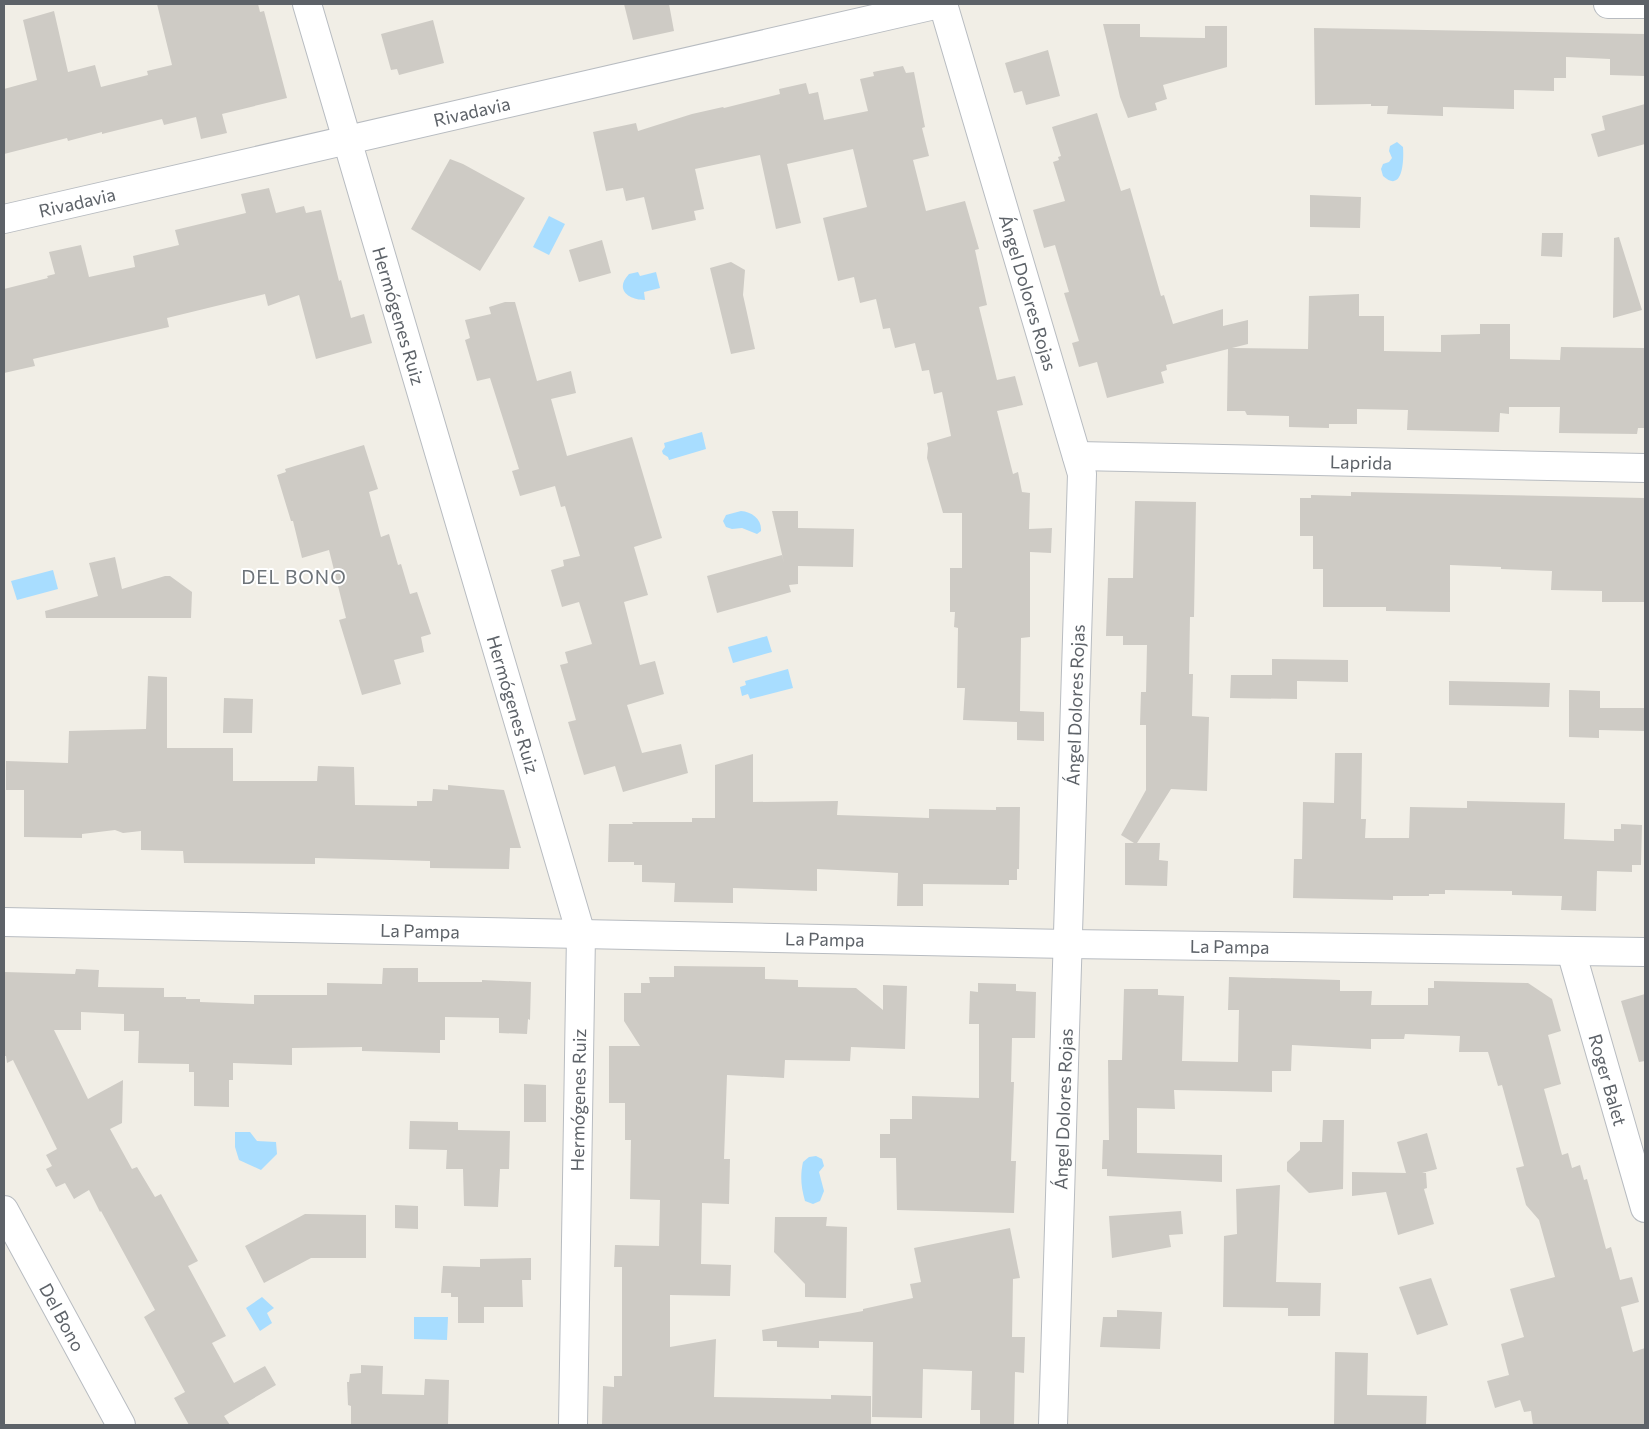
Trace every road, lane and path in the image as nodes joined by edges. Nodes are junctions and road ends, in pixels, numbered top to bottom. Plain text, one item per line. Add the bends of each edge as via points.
1 (307, 4) edge
2 (941, 4) edge
3 (1608, 4) edge
4 (1645, 4) edge
5 (347, 140) junction
6 (4, 219) edge
7 (1077, 456) junction
8 (1645, 468) edge
9 (4, 922) edge
10 (581, 934) junction
11 (1068, 944) junction
12 (1571, 951) junction
13 (1645, 952) edge
14 (1645, 1208) edge
15 (4, 1210) edge
16 (121, 1425) edge
17 (573, 1425) edge
18 (1053, 1425) edge

1 - 5 street, Hermógenes Ruiz
2 - 5 street, Rivadavia
2 - 7 street, Ángel Dolores Rojas
3 - 4 street
5 - 6 street, Rivadavia
5 - 10 street, Hermógenes Ruiz
7 - 8 street, Laprida
7 - 11 street, Ángel Dolores Rojas via 1082,474
9 - 10 street, La Pampa
10 - 11 street, La Pampa
10 - 17 street, Hermógenes Ruiz
11 - 12 street, La Pampa
11 - 18 street, Ángel Dolores Rojas
12 - 13 street, La Pampa
12 - 14 street, Roger Balet
15 - 16 street, Del Bono

